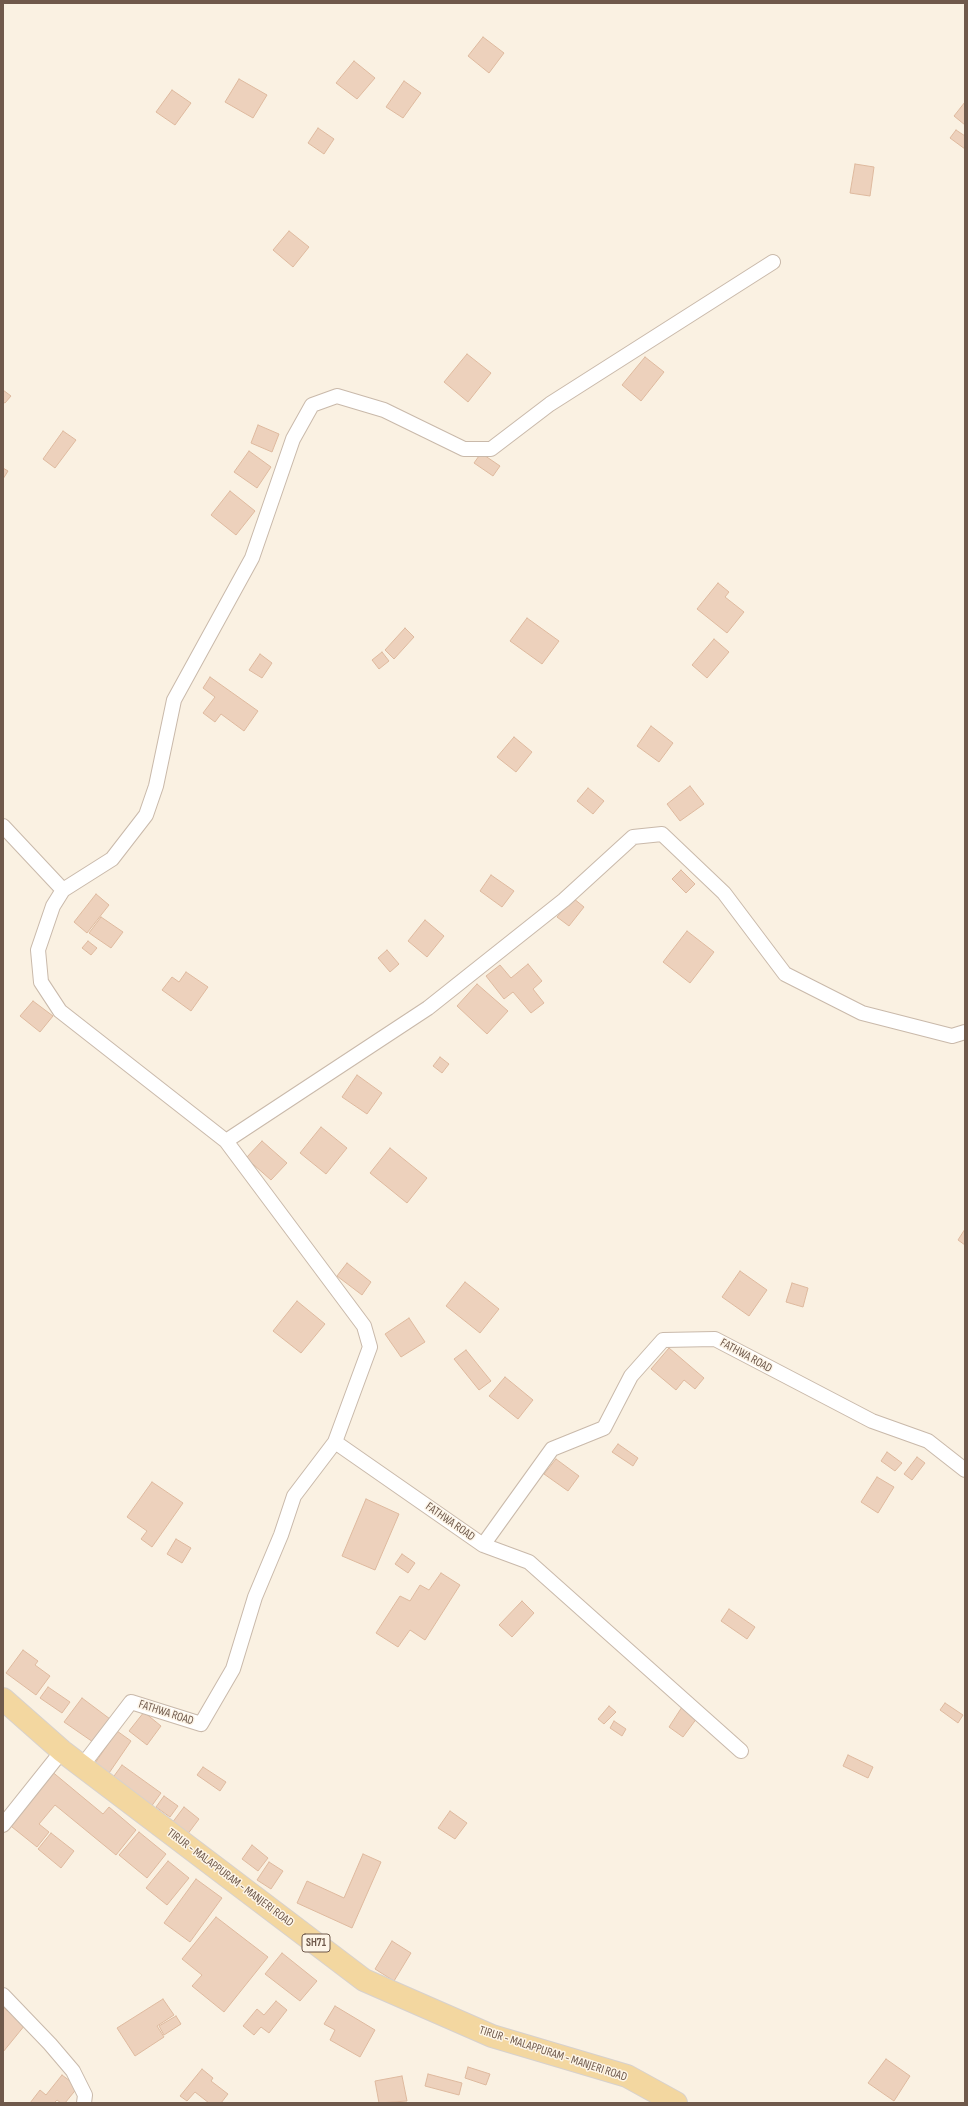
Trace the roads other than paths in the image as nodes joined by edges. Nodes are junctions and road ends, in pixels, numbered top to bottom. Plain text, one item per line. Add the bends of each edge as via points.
1 (773, 262) dead end
2 (3, 826) edge
3 (63, 890) junction
4 (965, 1032) edge
5 (226, 1141) junction
6 (334, 1442) junction
7 (965, 1470) edge
8 (483, 1545) junction
9 (3, 1699) edge
10 (62, 1751) junction
11 (741, 1751) dead end
12 (82, 1766) junction
13 (3, 1825) edge
14 (3, 1995) edge
15 (84, 2103) edge
16 (676, 2103) edge

1 - 3 street via 550,404 491,449 464,449 384,410 337,396 312,405 293,439 252,558 174,700 156,786 146,815 112,859
2 - 3 street
3 - 5 street via 53,906 38,950 41,982 60,1010
4 - 5 street via 952,1036 862,1014 785,974 724,893 662,834 633,837 564,900 428,1008
5 - 6 street via 364,1326 370,1347
6 - 8 street, FATHWA ROAD
6 - 12 street, FATHWA ROAD via 294,1496 255,1597 233,1669 201,1724 131,1702
7 - 8 street, FATHWA ROAD via 928,1441 872,1421 715,1339 663,1340 631,1376 604,1428 552,1449
8 - 11 street via 529,1562
9 - 10 main road, TIRUR - MALAPPURAM - MANJERI ROAD / SH71
10 - 12 main road, TIRUR - MALAPPURAM - MANJERI ROAD / SH71
10 - 13 street
12 - 16 main road, TIRUR - MALAPPURAM - MANJERI ROAD / SH71 via 364,1980 492,2036 627,2076
14 - 15 street via 73,2071 86,2095

